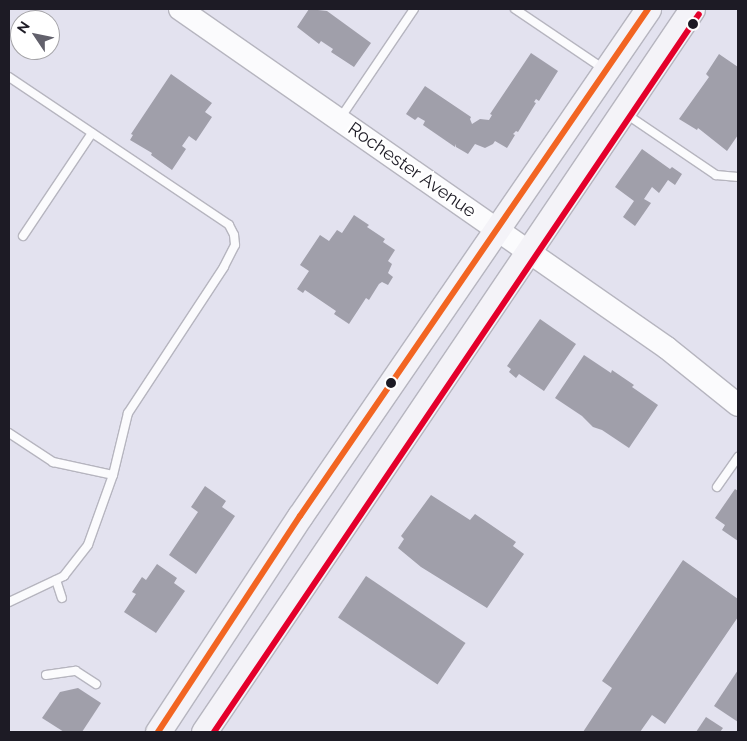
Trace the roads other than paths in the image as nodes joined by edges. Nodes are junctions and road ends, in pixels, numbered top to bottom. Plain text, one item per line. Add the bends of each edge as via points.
1 (180, 9) edge
2 (414, 9) edge
3 (515, 9) edge
4 (648, 9) edge
5 (692, 9) edge
6 (606, 70) junction
7 (9, 77) edge
8 (622, 111) junction
9 (339, 120) junction
10 (92, 133) junction
11 (738, 177) edge
12 (496, 229) junction
13 (22, 236) dead end
14 (527, 250) junction
15 (738, 405) edge
16 (9, 433) edge
17 (738, 456) edge
18 (113, 475) junction
19 (717, 487) dead end
20 (56, 580) junction
21 (62, 598) dead end
22 (9, 602) edge
23 (46, 675) dead end
24 (96, 684) dead end
25 (158, 732) edge
26 (204, 732) edge

1 - 9 main road, Rochester Avenue
2 - 9 lane
3 - 6 lane
4 - 6 main road
5 - 8 main road
6 - 12 main road
7 - 10 lane
8 - 11 lane via 716,176
8 - 14 main road
9 - 12 main road, Rochester Avenue
10 - 13 lane
10 - 18 lane via 229,225 235,245 231,256 128,413
12 - 14 main road, Rochester Avenue
12 - 25 main road via 300,516
14 - 15 main road, Rochester Avenue via 667,348
14 - 26 main road
16 - 18 lane via 53,462
17 - 19 lane
18 - 20 lane via 88,545 64,576
20 - 21 lane
20 - 22 lane
23 - 24 lane via 76,671

